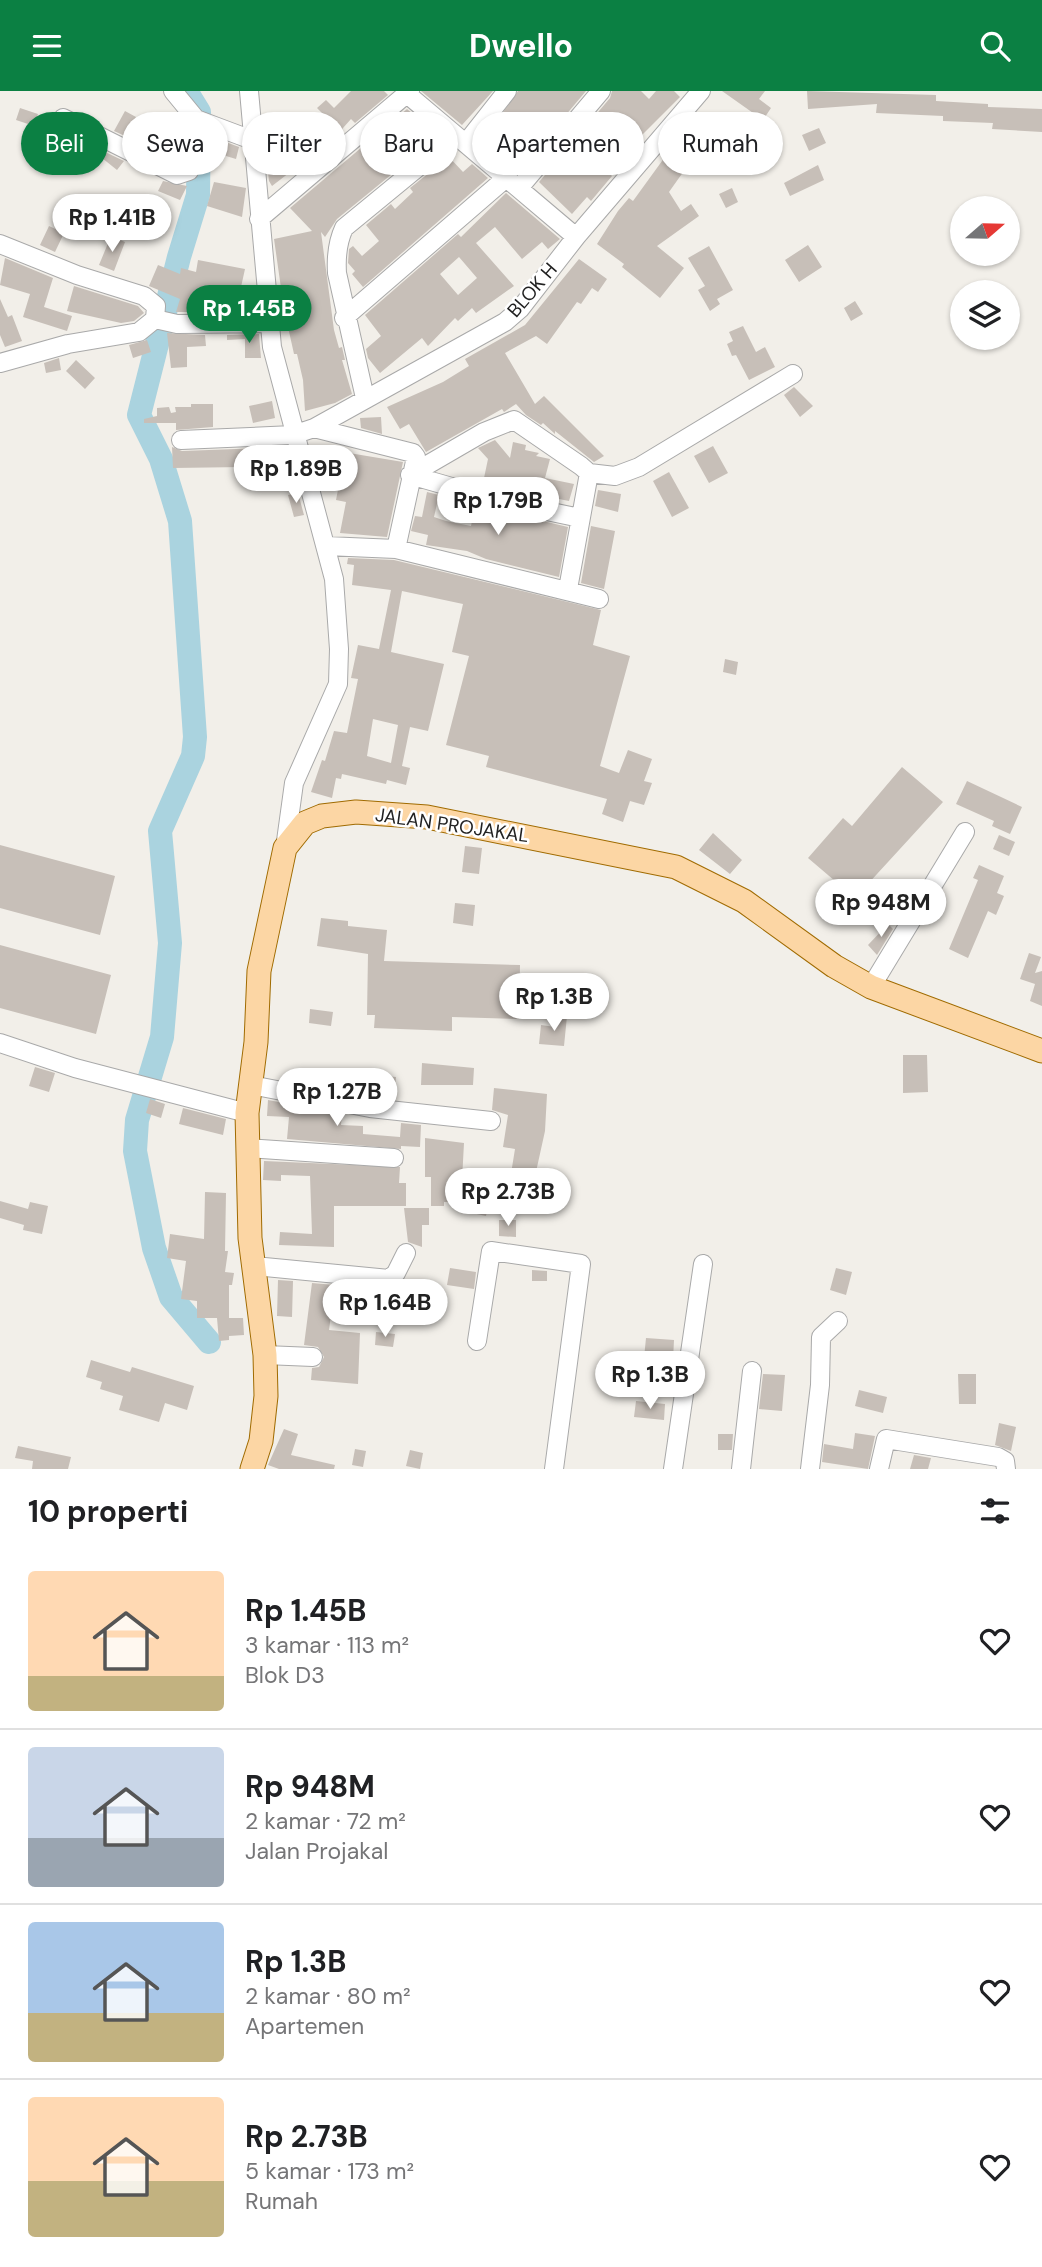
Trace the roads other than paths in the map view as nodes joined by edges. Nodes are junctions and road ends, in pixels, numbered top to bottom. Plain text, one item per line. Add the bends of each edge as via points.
1 (173, 91) edge
2 (249, 91) edge
3 (507, 91) edge
4 (601, 91) edge
5 (409, 92) edge
6 (695, 93) edge
7 (193, 112) edge
8 (250, 112) edge
9 (461, 139) junction
10 (255, 175) edge
11 (512, 183) junction
12 (258, 219) junction
13 (576, 237) junction
14 (0, 244) edge
15 (344, 318) junction
16 (164, 321) junction
17 (269, 323) junction
18 (0, 363) edge
19 (793, 374) dead end
20 (365, 398) junction
21 (314, 428) junction
22 (293, 435) junction
23 (181, 440) dead end
24 (589, 473) junction
25 (411, 475) junction
26 (580, 518) junction
27 (326, 546) junction
28 (396, 549) junction
29 (568, 589) junction
30 (599, 599) dead end
31 (965, 832) dead end
32 (285, 848) junction
33 (871, 988) junction
34 (0, 1043) edge
35 (1042, 1052) edge
36 (251, 1085) junction
37 (247, 1113) junction
38 (491, 1121) dead end
39 (248, 1148) junction
40 (394, 1158) dead end
41 (405, 1253) dead end
42 (703, 1264) dead end
43 (254, 1266) junction
44 (838, 1321) dead end
45 (477, 1341) dead end
46 (265, 1355) junction
47 (313, 1357) dead end
48 (752, 1371) dead end
49 (252, 1469) edge
50 (554, 1469) edge
51 (673, 1469) edge
52 (741, 1469) edge
53 (810, 1469) edge
54 (879, 1469) edge
55 (1006, 1469) edge

1 - 7 street
2 - 8 street
3 - 9 street
4 - 11 street
5 - 9 street
5 - 12 street
6 - 13 street, BLOK H
9 - 11 street
9 - 15 street via 344,228 336,254
10 - 12 street
11 - 13 street
11 - 15 street
12 - 17 street
13 - 20 street, BLOK H via 505,322
14 - 16 street via 144,296
15 - 20 street
16 - 17 street
16 - 18 street via 139,332 58,346
17 - 22 street
19 - 24 street via 639,467 615,475
20 - 21 street, BLOK H
21 - 22 street, BLOK H
21 - 25 street via 408,449 416,457
22 - 23 street, BLOK H
22 - 27 street
24 - 25 street via 514,420 484,432
24 - 26 street
25 - 26 street
25 - 28 street
26 - 29 street
27 - 28 street
27 - 32 street via 334,579 338,684 294,783
28 - 29 street
29 - 30 street
31 - 33 street
32 - 33 main road, JALAN PROJAKAL via 305,823 356,811 499,829 676,867 744,901 834,967
32 - 36 main road, JALAN PROJAKAL via 259,971
33 - 35 main road, JALAN PROJAKAL
34 - 37 street
36 - 37 main road, JALAN PROJAKAL
36 - 38 street via 370,1108
37 - 39 main road, JALAN PROJAKAL
39 - 40 street
39 - 43 main road, JALAN PROJAKAL
41 - 43 street via 389,1279
42 - 51 street
43 - 46 main road, JALAN PROJAKAL
44 - 53 street via 821,1337
45 - 50 street via 491,1251 581,1264
46 - 47 street
46 - 49 main road, JALAN PROJAKAL via 261,1441
48 - 52 street
54 - 55 street via 886,1439 998,1457 1005,1461

